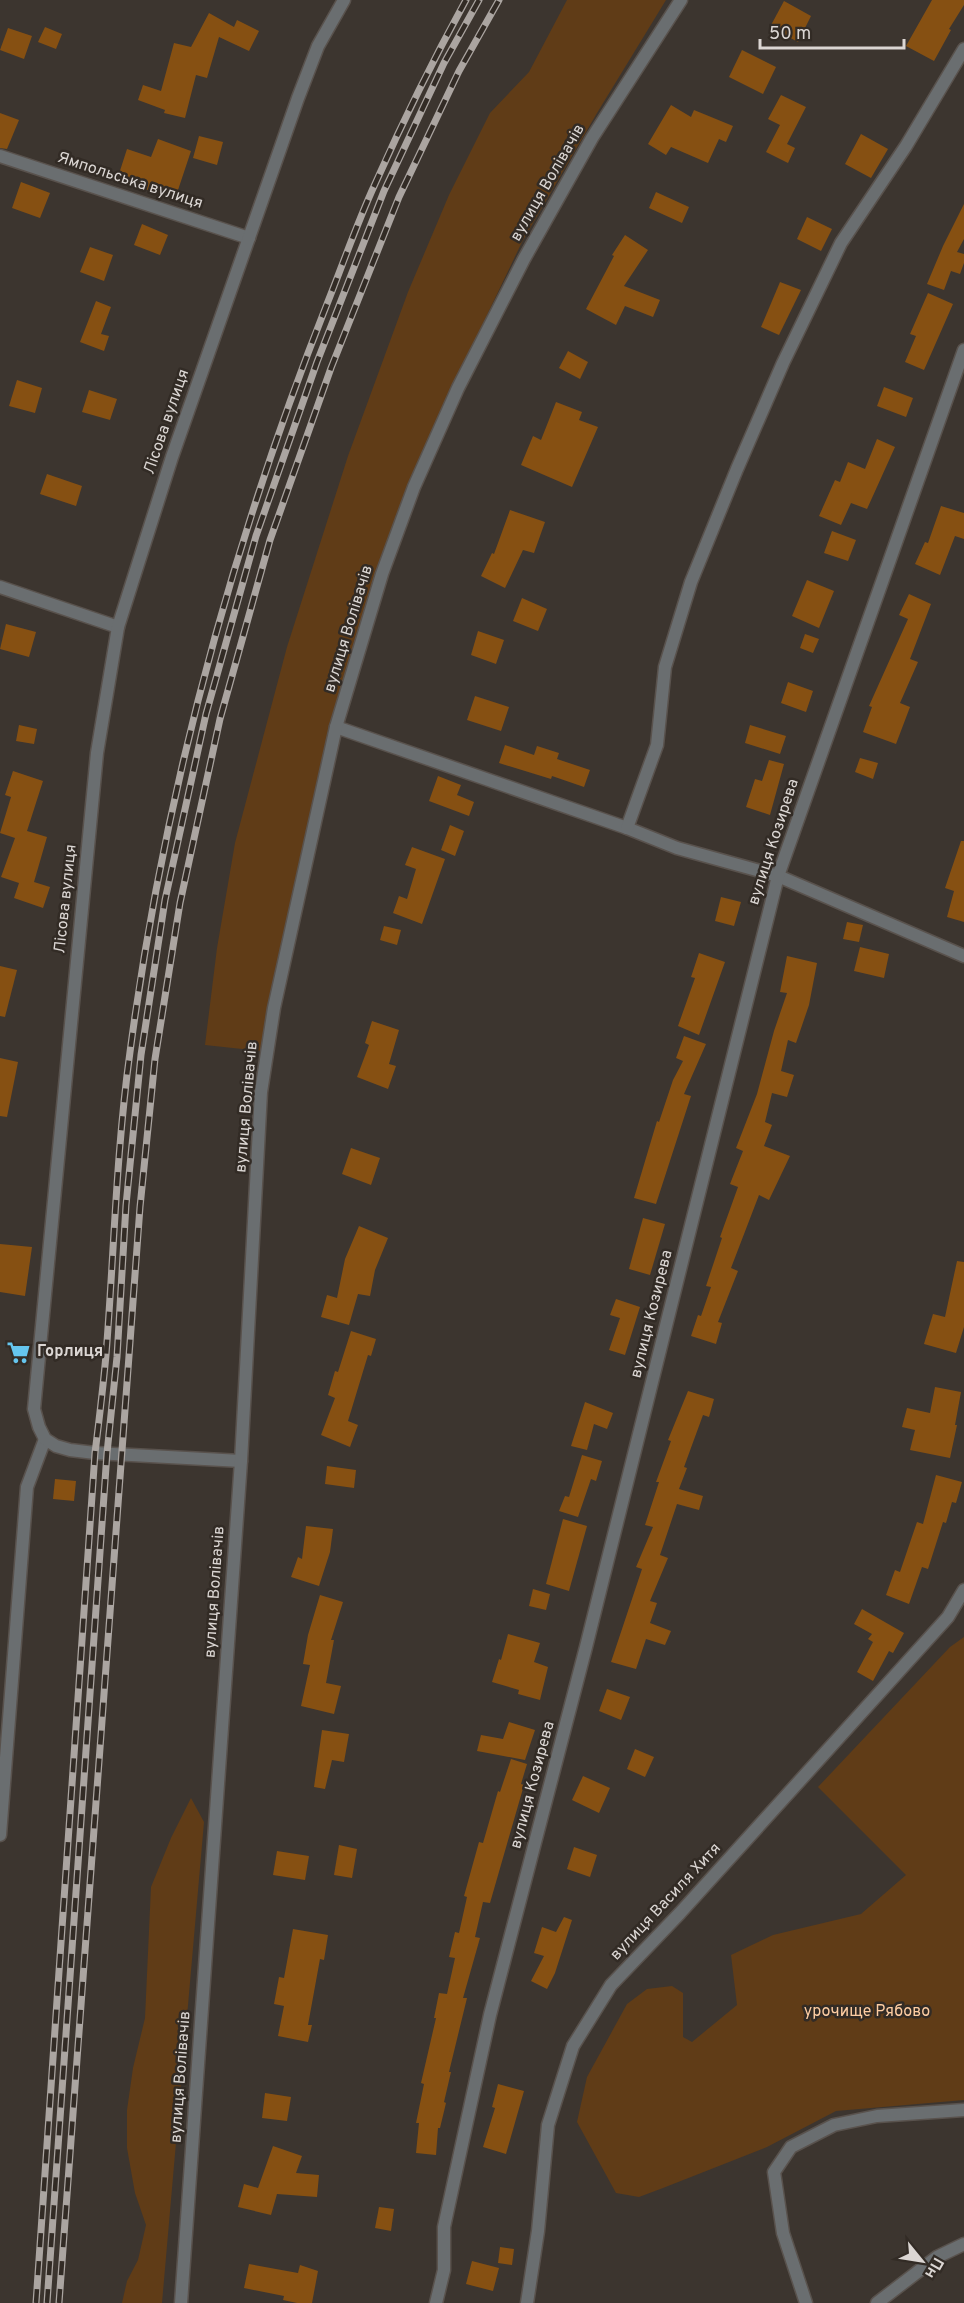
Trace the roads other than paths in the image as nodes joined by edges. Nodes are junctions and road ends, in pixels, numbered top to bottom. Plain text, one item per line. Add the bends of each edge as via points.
1 (344, 0) edge
2 (681, 0) edge
3 (964, 49) edge
4 (0, 156) edge
5 (249, 238) junction
6 (964, 350) edge
7 (0, 587) edge
8 (118, 627) junction
9 (336, 727) junction
10 (627, 828) junction
11 (778, 876) junction
12 (964, 956) edge
13 (45, 1439) junction
14 (241, 1461) junction
15 (964, 1590) edge
16 (0, 1835) edge
17 (964, 2110) edge
18 (964, 2244) edge
19 (181, 2303) edge
20 (436, 2303) edge
21 (527, 2303) edge
22 (806, 2303) edge
23 (877, 2303) edge

1 - 5 street, Лісова вулиця via 314,57
2 - 9 street, вулиця Волівачів via 592,138 458,388 414,487 382,574
3 - 10 street via 841,243 783,363 691,582 665,667 657,745
4 - 5 street, Ямпольська вулиця
5 - 8 street, Лісова вулиця via 172,457
6 - 11 street, вулиця Козирева
7 - 8 street
8 - 13 street, Лісова вулиця via 97,753 34,1409
9 - 10 street
9 - 14 street, вулиця Волівачів via 274,1008 261,1092
10 - 11 street via 677,848
11 - 12 street
11 - 20 street, вулиця Козирева via 490,2015 444,2227 444,2270
13 - 14 street via 56,1446 95,1454
13 - 16 street via 27,1487
14 - 19 street, вулиця Волівачів
15 - 21 street, вулиця Василя Хитя via 948,1617 611,1985 573,2046 548,2125
17 - 22 street via 877,2116 834,2124 790,2147 774,2172 783,2233
18 - 23 street via 937,2257

